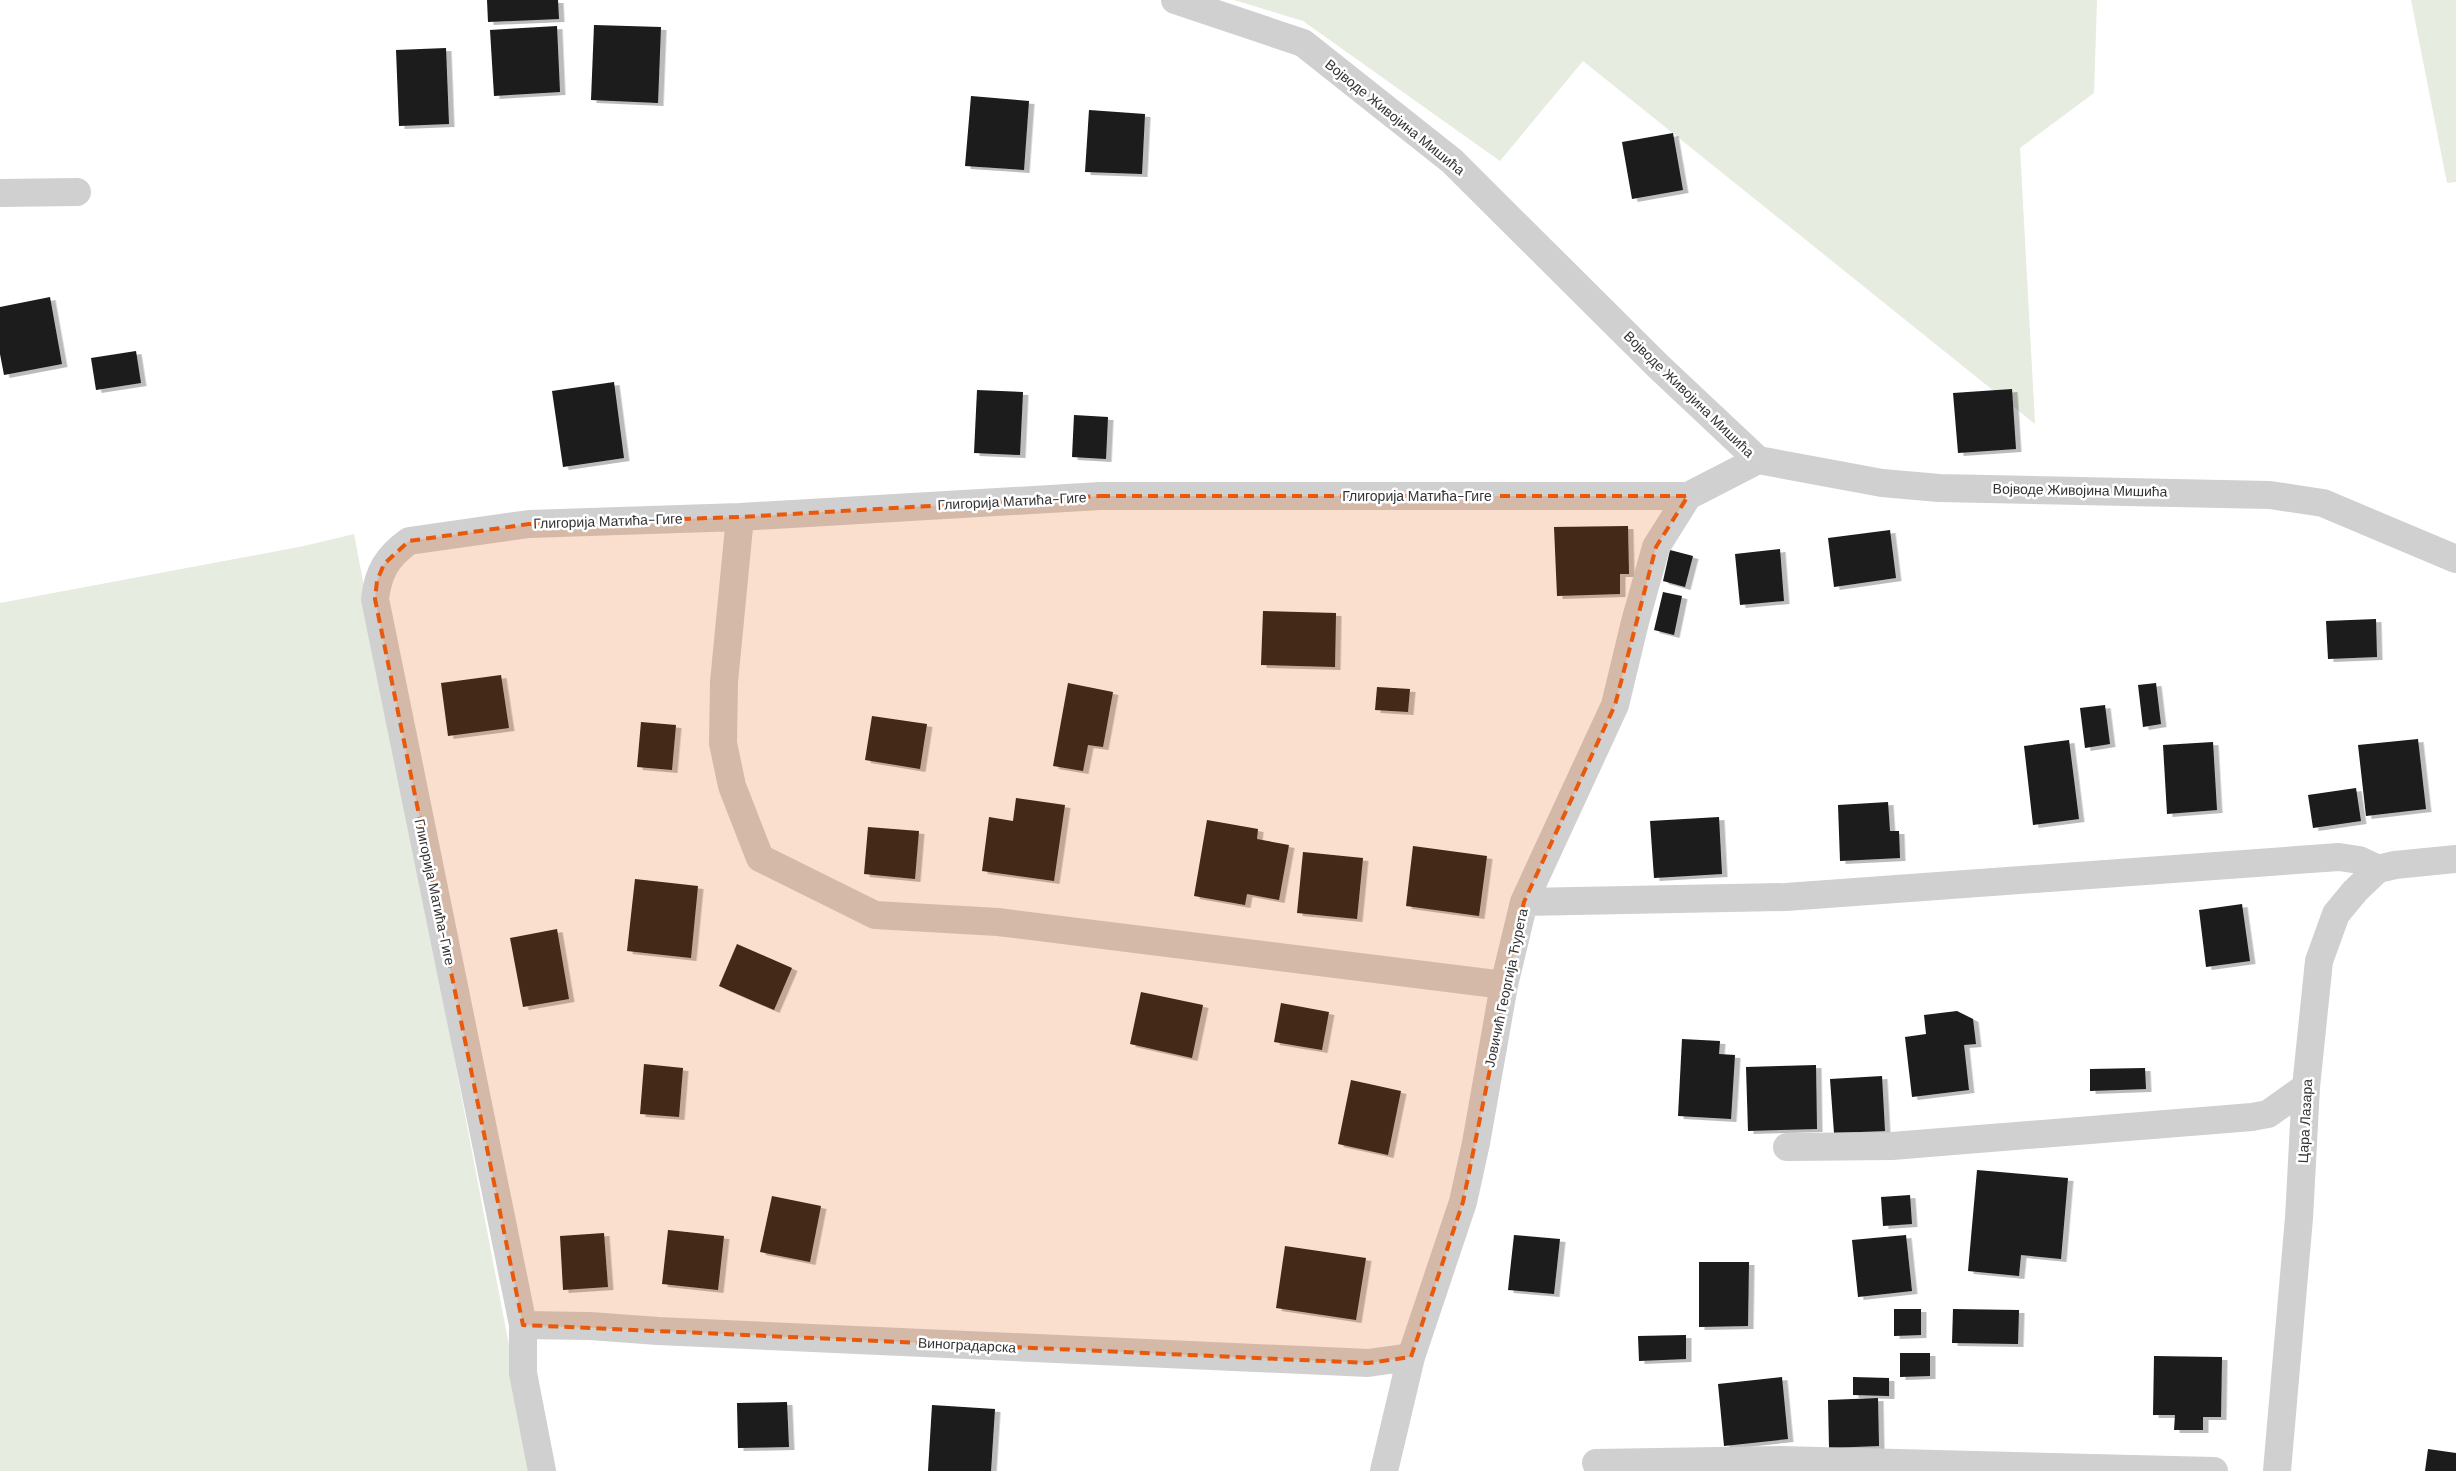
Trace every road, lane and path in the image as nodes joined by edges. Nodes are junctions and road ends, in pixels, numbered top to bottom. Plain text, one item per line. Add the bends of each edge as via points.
1 (1175, 0) edge
2 (77, 192) dead end
3 (0, 193) edge
4 (1758, 460) junction
5 (1688, 496) junction
6 (740, 517) junction
7 (2456, 559) edge
8 (2456, 859) edge
9 (2378, 870) junction
10 (1524, 902) junction
11 (1504, 985) junction
12 (2306, 1087) junction
13 (1787, 1147) dead end
14 (523, 1325) junction
15 (1411, 1357) junction
16 (1596, 1463) dead end
17 (542, 1471) edge
18 (1384, 1471) edge
19 (2214, 1471) edge
20 (2277, 1471) edge

1 - 4 street, Војводе Живојина Мишића via 1303,43 1452,161 1658,366
2 - 3 street
4 - 5 street, Глигорија Матића-Гиге
4 - 7 street, Војводе Живојина Мишића via 1882,484 1939,488 2270,495 2323,503
5 - 6 street, Глигорија Матића-Гиге via 1100,496
5 - 10 street, Јовичић Георгија Ћурета via 1656,547 1615,705
6 - 11 street via 724,682 723,743 732,786 760,858 875,915 998,922
6 - 14 street, Глигорија Матића-Гиге via 529,524 409,542 384,564 377,581 375,599
8 - 9 street, Цара Лазара via 2395,865
9 - 10 street via 2359,860 2339,857 1786,897
9 - 12 street, Цара Лазара via 2354,890 2336,914 2319,962
10 - 11 street, Јовичић Георгија Ћурета
11 - 15 street, Јовичић Георгија Ћурета via 1463,1202
12 - 13 street via 2268,1114 2252,1117 1892,1146
12 - 20 street, Цара Лазара via 2299,1218
14 - 15 street, Виноградарска via 1368,1363
14 - 17 street, Глигорија Матића-Гиге via 524,1373
15 - 18 street, Јовичић Георгија Ћурета
16 - 19 street via 1780,1460

